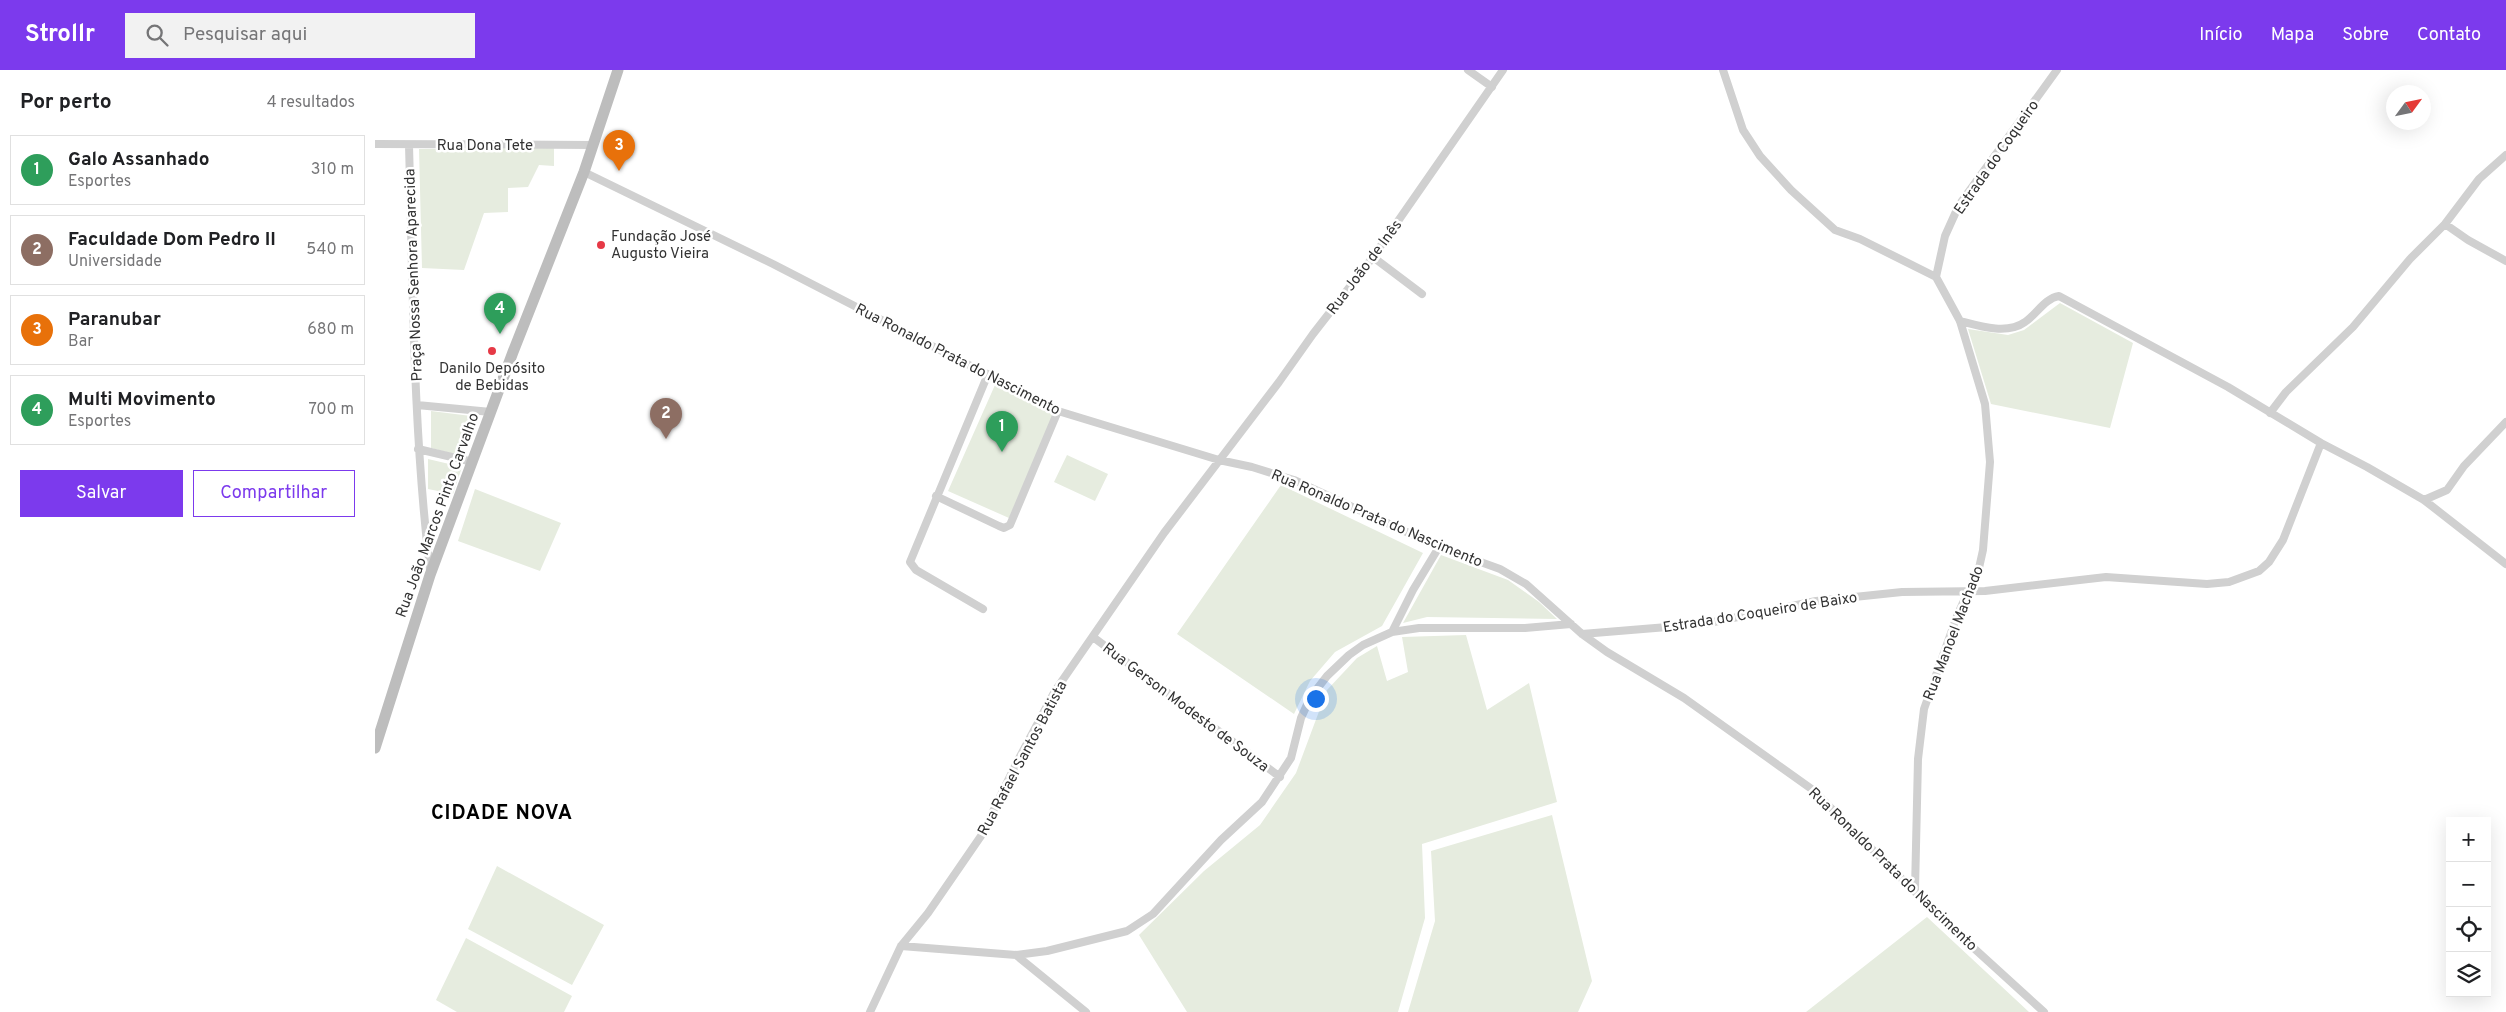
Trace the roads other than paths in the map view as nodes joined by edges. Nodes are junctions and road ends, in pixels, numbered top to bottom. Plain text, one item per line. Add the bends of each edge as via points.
1 (619, 70) edge
2 (1468, 70) edge
3 (1503, 70) edge
4 (1723, 70) edge
5 (2057, 70) edge
6 (1492, 87) junction
7 (375, 144) edge
8 (409, 144) junction
9 (594, 145) junction
10 (2506, 155) edge
11 (585, 172) junction
12 (2445, 224) junction
13 (1373, 257) junction
14 (2506, 261) edge
15 (1936, 276) junction
16 (1422, 294) dead end
17 (1959, 321) junction
18 (988, 374) junction
19 (417, 405) junction
20 (1058, 411) junction
21 (491, 412) junction
22 (2269, 412) junction
23 (2506, 422) edge
24 (2321, 443) junction
25 (418, 449) junction
26 (1219, 460) junction
27 (473, 462) junction
28 (936, 496) junction
29 (2424, 500) junction
30 (1439, 547) junction
31 (2506, 564) edge
32 (431, 575) junction
33 (1967, 591) junction
34 (983, 609) dead end
35 (1571, 624) junction
36 (1392, 632) junction
37 (1582, 634) junction
38 (1093, 637) junction
39 (375, 748) edge
40 (1280, 777) junction
41 (1915, 890) junction
42 (901, 946) junction
43 (1016, 955) junction
44 (870, 1012) edge
45 (1086, 1012) edge
46 (2044, 1012) edge

1 - 9 main road, Rua João Marcos Pinto Carvalho
2 - 6 street
3 - 6 street, Rua João de Inês
4 - 15 street via 1743,130 1772,171 1791,190 1835,230
5 - 15 street, Estrada do Coqueiro via 1959,205 1945,236
6 - 13 street, Rua João de Inês
7 - 8 street, Rua Dona Tete
8 - 9 street, Rua Dona Tete
8 - 19 street, Praça Nossa Senhora Aparecida
9 - 11 main road, Rua João Marcos Pinto Carvalho
10 - 12 street via 2479,179
11 - 18 street, Rua Ronaldo Prata do Nascimento
11 - 21 main road, Rua João Marcos Pinto Carvalho
12 - 14 street
12 - 22 street via 2353,327
13 - 16 street
13 - 26 street, Rua João de Inês
15 - 17 street, Rua Manoel Machado
17 - 22 street via 2014,328 2059,296
17 - 33 street, Rua Manoel Machado via 1985,404 1990,462 1981,560
18 - 20 street, Rua Ronaldo Prata do Nascimento
18 - 28 street
19 - 21 street
19 - 25 street, Praça Nossa Senhora Aparecida
20 - 26 street, Rua Ronaldo Prata do Nascimento
20 - 28 street via 1008,527 999,526
21 - 27 main road, Rua João Marcos Pinto Carvalho
22 - 24 street
23 - 29 street via 2464,466 2447,490
24 - 29 street
24 - 33 street, Estrada do Coqueiro de Baixo via 2283,540 2269,562 2247,577 2207,584 2106,577
25 - 27 street
25 - 32 street, Praça Nossa Senhora Aparecida
26 - 30 street, Rua Ronaldo Prata do Nascimento via 1294,480
26 - 38 street, Rua Rafael Santos Batista
27 - 32 main road, Rua João Marcos Pinto Carvalho
28 - 34 street via 910,562 916,570
29 - 31 street
30 - 35 street, Rua Ronaldo Prata do Nascimento via 1513,576 1549,602
30 - 36 street
32 - 39 main road, Rua João Marcos Pinto Carvalho
33 - 37 street, Estrada do Coqueiro de Baixo via 1837,597 1705,624
33 - 41 street, Rua Manoel Machado via 1924,709 1918,759
35 - 36 street via 1525,628 1440,626
35 - 37 street, Rua Ronaldo Prata do Nascimento
36 - 40 street via 1349,655 1318,687 1301,718 1294,750
37 - 41 street, Rua Ronaldo Prata do Nascimento via 1684,698 1813,790
38 - 40 street, Rua Gerson Modesto de Souza
38 - 42 street, Rua Rafael Santos Batista via 1055,692 981,836
40 - 43 street via 1256,809 1221,840 1145,920 1115,936
41 - 46 street, Rua Ronaldo Prata do Nascimento
42 - 43 street
42 - 44 street, Rua Rafael Santos Batista
43 - 45 street

